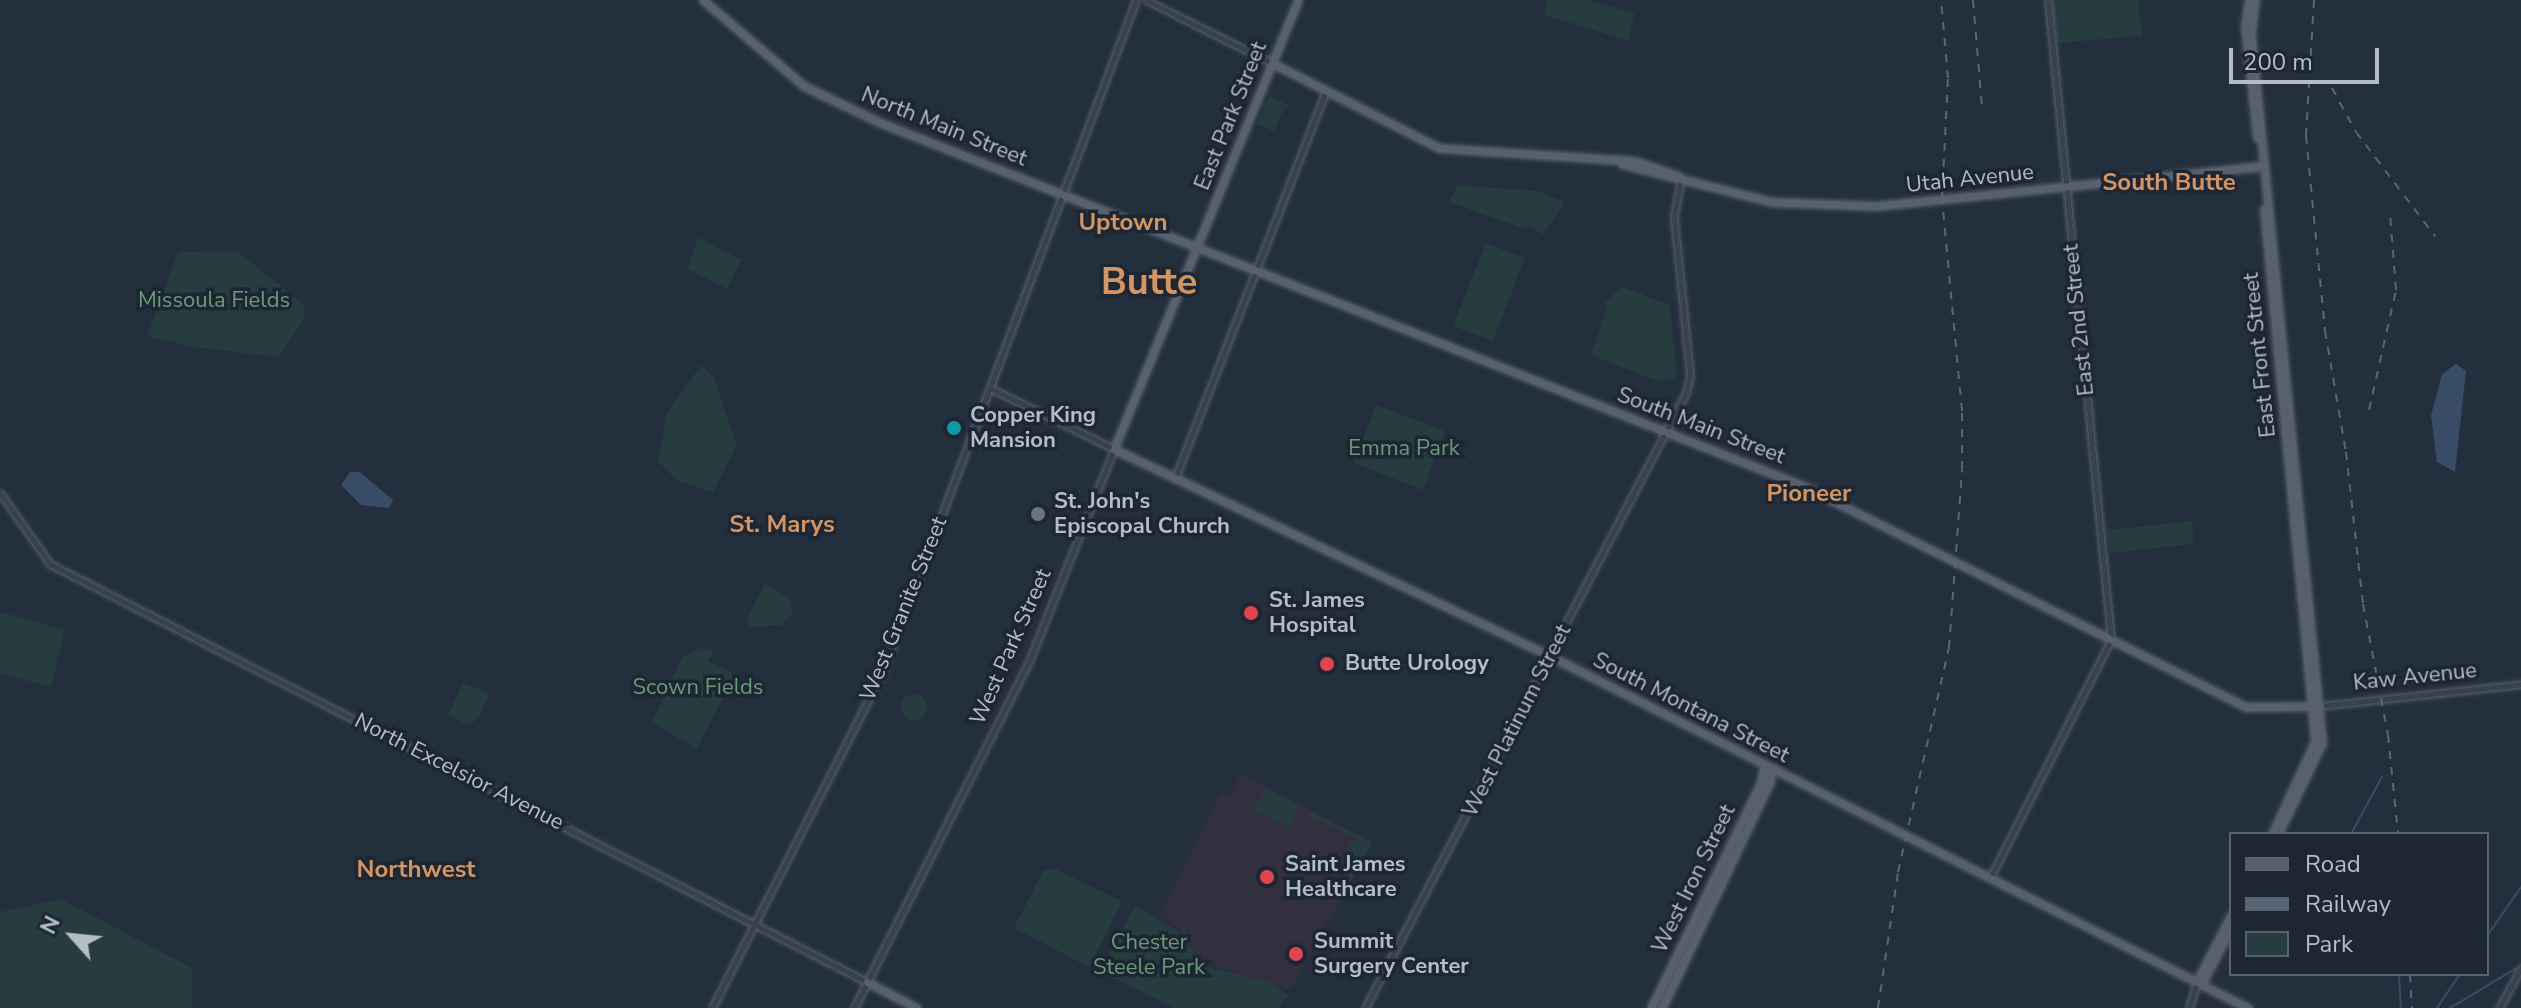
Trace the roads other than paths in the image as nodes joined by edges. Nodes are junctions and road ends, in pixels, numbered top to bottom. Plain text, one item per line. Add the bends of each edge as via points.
1 (703, 0) edge
2 (1136, 0) edge
3 (1146, 0) edge
4 (1298, 0) edge
5 (2048, 0) edge
6 (2252, 0) edge
7 (1272, 63) junction
8 (1326, 91) junction
9 (1622, 164) junction
10 (2262, 167) junction
11 (1681, 178) junction
12 (2065, 187) junction
13 (1064, 195) junction
14 (1197, 247) junction
15 (1256, 271) junction
16 (992, 389) junction
17 (1665, 431) junction
18 (1114, 449) junction
19 (1175, 478) junction
20 (0, 493) edge
21 (2111, 639) junction
22 (1550, 656) junction
23 (2521, 684) edge
24 (2316, 706) junction
25 (1767, 766) junction
26 (2273, 832) edge
27 (2279, 832) edge
28 (1990, 878) junction
29 (2229, 919) edge
30 (754, 924) junction
31 (2229, 931) edge
32 (2521, 968) edge
33 (867, 982) junction
34 (2200, 982) junction
35 (712, 1008) edge
36 (854, 1008) edge
37 (917, 1008) edge
38 (1365, 1008) edge
39 (1651, 1008) edge
40 (1662, 1008) edge
41 (2248, 1008) edge
42 (2499, 1008) edge

1 - 13 main road, North Main Street via 776,65 819,95
2 - 13 street, West Granite Street
3 - 7 street
4 - 7 main road, East Park Street
5 - 12 street, East 2nd Street
6 - 10 main road, East Front Street via 2245,26
7 - 8 main road
7 - 14 main road, East Park Street
8 - 9 main road via 1439,148
8 - 15 street
9 - 11 main road, Utah Avenue
9 - 11 main road, Utah Avenue via 1635,161
10 - 12 main road, Utah Avenue
10 - 24 main road, East Front Street
11 - 12 main road, Utah Avenue via 1772,202 1876,206
11 - 17 street, West Platinum Street via 1674,217 1690,375
12 - 21 street, East 2nd Street
13 - 14 main road, North Main Street
13 - 16 street, West Granite Street
14 - 15 main road, South Main Street
14 - 18 main road, West Park Street
15 - 17 main road, South Main Street
15 - 19 street
16 - 18 street
16 - 30 street, West Granite Street via 882,673
17 - 21 main road, South Main Street via 1801,485
17 - 22 street, West Platinum Street
18 - 19 main road, South Montana Street
18 - 33 street, West Park Street via 1031,657
19 - 22 main road, South Montana Street
20 - 30 street, North Excelsior Avenue via 50,564
21 - 24 main road, South Main Street via 2247,707
21 - 28 street
22 - 25 main road, South Montana Street
22 - 38 street, West Platinum Street
23 - 24 street, Kaw Avenue
24 - 26 main road via 2314,749
24 - 27 main road via 2319,752
25 - 28 main road, South Montana Street
25 - 39 main road, West Iron Street
25 - 40 main road, West Iron Street via 1770,782
28 - 34 main road, South Montana Street
29 - 34 main road
30 - 33 street, North Excelsior Avenue
30 - 35 street, West Granite Street
31 - 34 main road
32 - 42 street
33 - 36 street, West Park Street
33 - 37 main road
34 - 41 main road, South Montana Street

